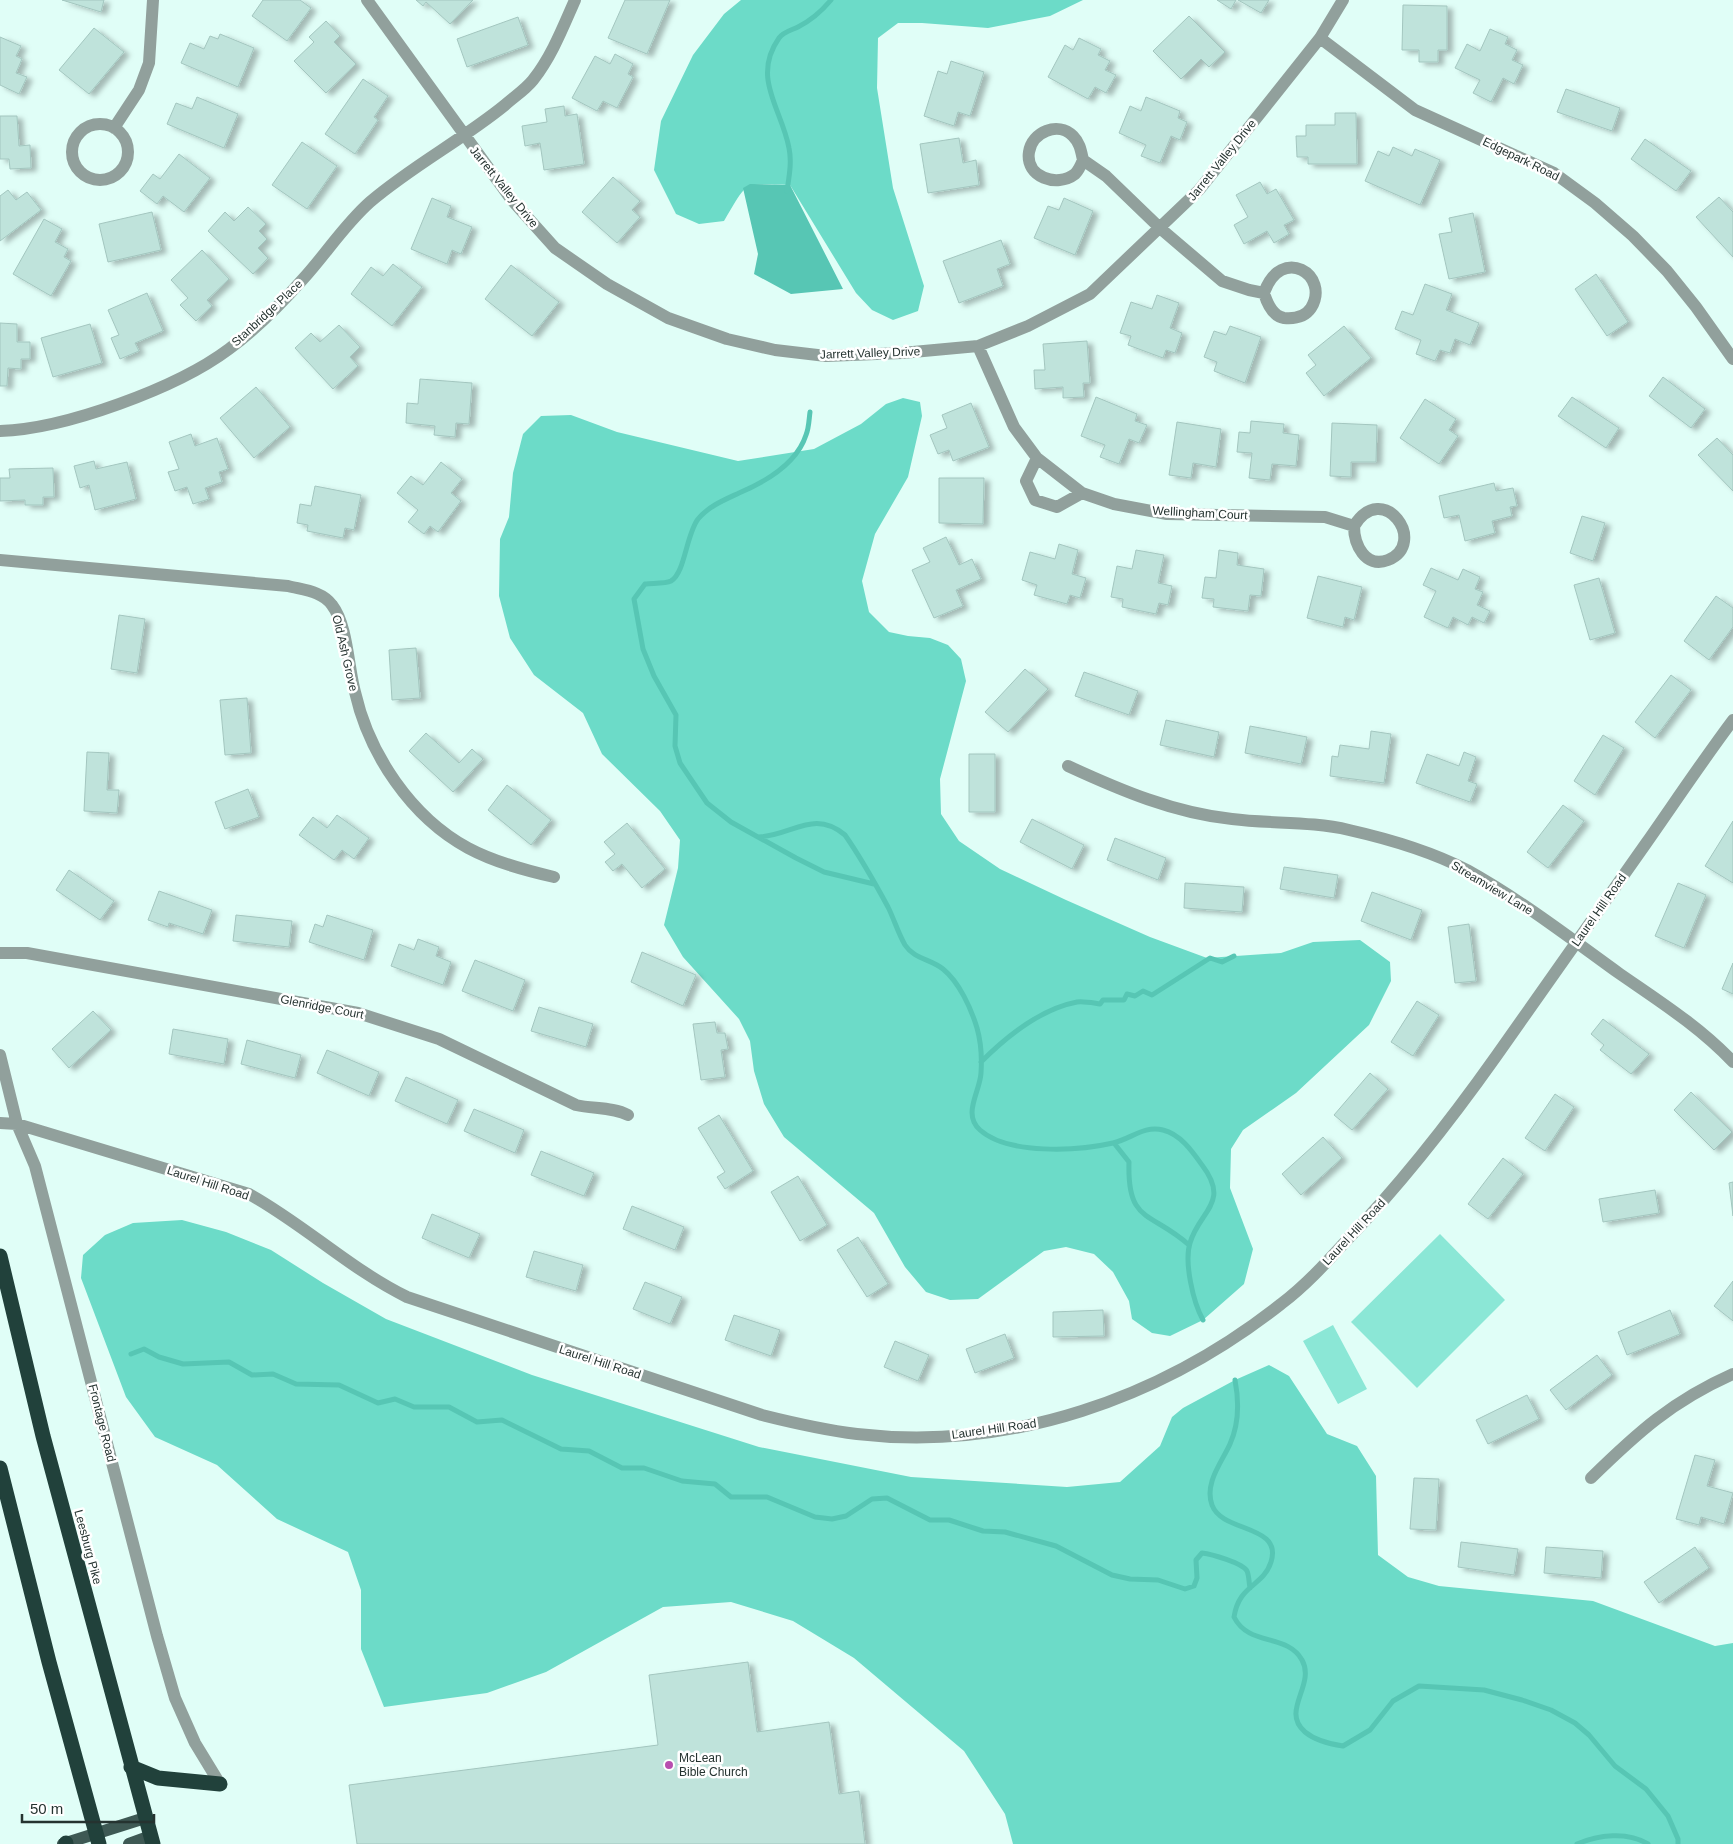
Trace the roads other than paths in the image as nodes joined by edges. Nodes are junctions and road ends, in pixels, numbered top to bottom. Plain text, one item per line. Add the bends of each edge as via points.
1 (153, 0) edge
2 (367, 0) edge
3 (575, 0) edge
4 (1343, 0) edge
5 (1320, 38) junction
6 (114, 128) junction
7 (464, 136) junction
8 (1083, 160) junction
9 (1160, 229) junction
10 (1264, 293) junction
11 (978, 346) junction
12 (1733, 359) edge
13 (0, 431) edge
14 (1037, 458) junction
15 (1082, 493) junction
16 (1354, 526) junction
17 (0, 560) edge
18 (1733, 720) edge
19 (1068, 766) dead end
20 (554, 877) dead end
21 (1577, 942) junction
22 (0, 953) edge
23 (0, 1055) edge
24 (1733, 1062) edge
25 (628, 1115) dead end
26 (0, 1123) edge
27 (18, 1124) junction
28 (0, 1256) edge
29 (1733, 1374) edge
30 (0, 1468) edge
31 (1591, 1478) dead end
32 (131, 1767) junction
33 (220, 1784) joint
34 (145, 1818) junction
35 (98, 1839) edge
36 (152, 1840) edge
37 (65, 1844) edge
38 (129, 1844) edge

1 - 6 street via 150,63 139,90
2 - 7 street, Jarrett Valley Drive
3 - 7 street, Stanbridge Place via 549,57 532,82
4 - 5 street, Jarrett Valley Drive
5 - 9 street, Jarrett Valley Drive via 1200,190
5 - 12 street, Edgepark Road via 1415,110 1554,173 1595,203 1666,271 1696,306
6 - 6 street via 121,133 128,149 124,165 119,172 104,179 87,176 80,171 72,156 75,138 88,126 96,124
7 - 11 street, Jarrett Valley Drive via 511,199 555,248 607,284 668,318 727,339 775,350 826,356
7 - 13 street, Stanbridge Place via 408,172 370,203 340,233 304,278 228,349 173,381 110,407 65,420
8 - 8 street via 1076,173 1052,182 1031,166 1028,153 1033,139 1044,131 1058,128 1072,135 1080,146
8 - 9 street via 1106,176
9 - 10 street via 1222,280
9 - 11 street, Jarrett Valley Drive via 1090,294 1028,326
10 - 10 street via 1276,271 1288,267 1300,268 1316,288 1315,301 1308,313 1294,319 1280,317 1268,307
11 - 14 street, Wellingham Court via 1014,427
14 - 15 street, Wellingham Court
14 - 15 street via 1026,481 1035,500 1057,507
15 - 16 street, Wellingham Court via 1114,504 1167,514 1326,517
16 - 16 street via 1370,510 1384,509 1398,517 1404,529 1404,542 1398,554 1386,561 1373,561 1360,553 1354,539
17 - 20 street, Old Ash Grove via 288,586 319,594 327,599 338,616 363,717 384,762 405,794 436,825 468,848 507,864
18 - 21 street, Laurel Hill Road
19 - 21 street, Streamview Lane via 1115,788 1206,815 1346,829 1394,841 1466,870
21 - 24 street, Streamview Lane via 1691,1024
21 - 27 street, Laurel Hill Road via 1417,1162 1321,1268 1281,1304 1215,1351 1134,1393 1074,1414 996,1431 950,1436 886,1436 810,1426 762,1415 407,1297 355,1268 283,1213 249,1194
22 - 25 street, Glenridge Court via 28,953 358,1013 439,1040 576,1105 618,1110
23 - 27 street, Frontage Road
26 - 27 street, Laurel Hill Road
27 - 33 street, Frontage Road via 35,1166 175,1698 195,1743
28 - 32 highway, Leesburg Pike via 43,1436
29 - 31 street via 1669,1408 1639,1431
30 - 35 highway
32 - 33 highway via 158,1778
32 - 34 highway, Leesburg Pike
34 - 35 main road
34 - 36 highway, Leesburg Pike
35 - 37 main road
36 - 38 main road

